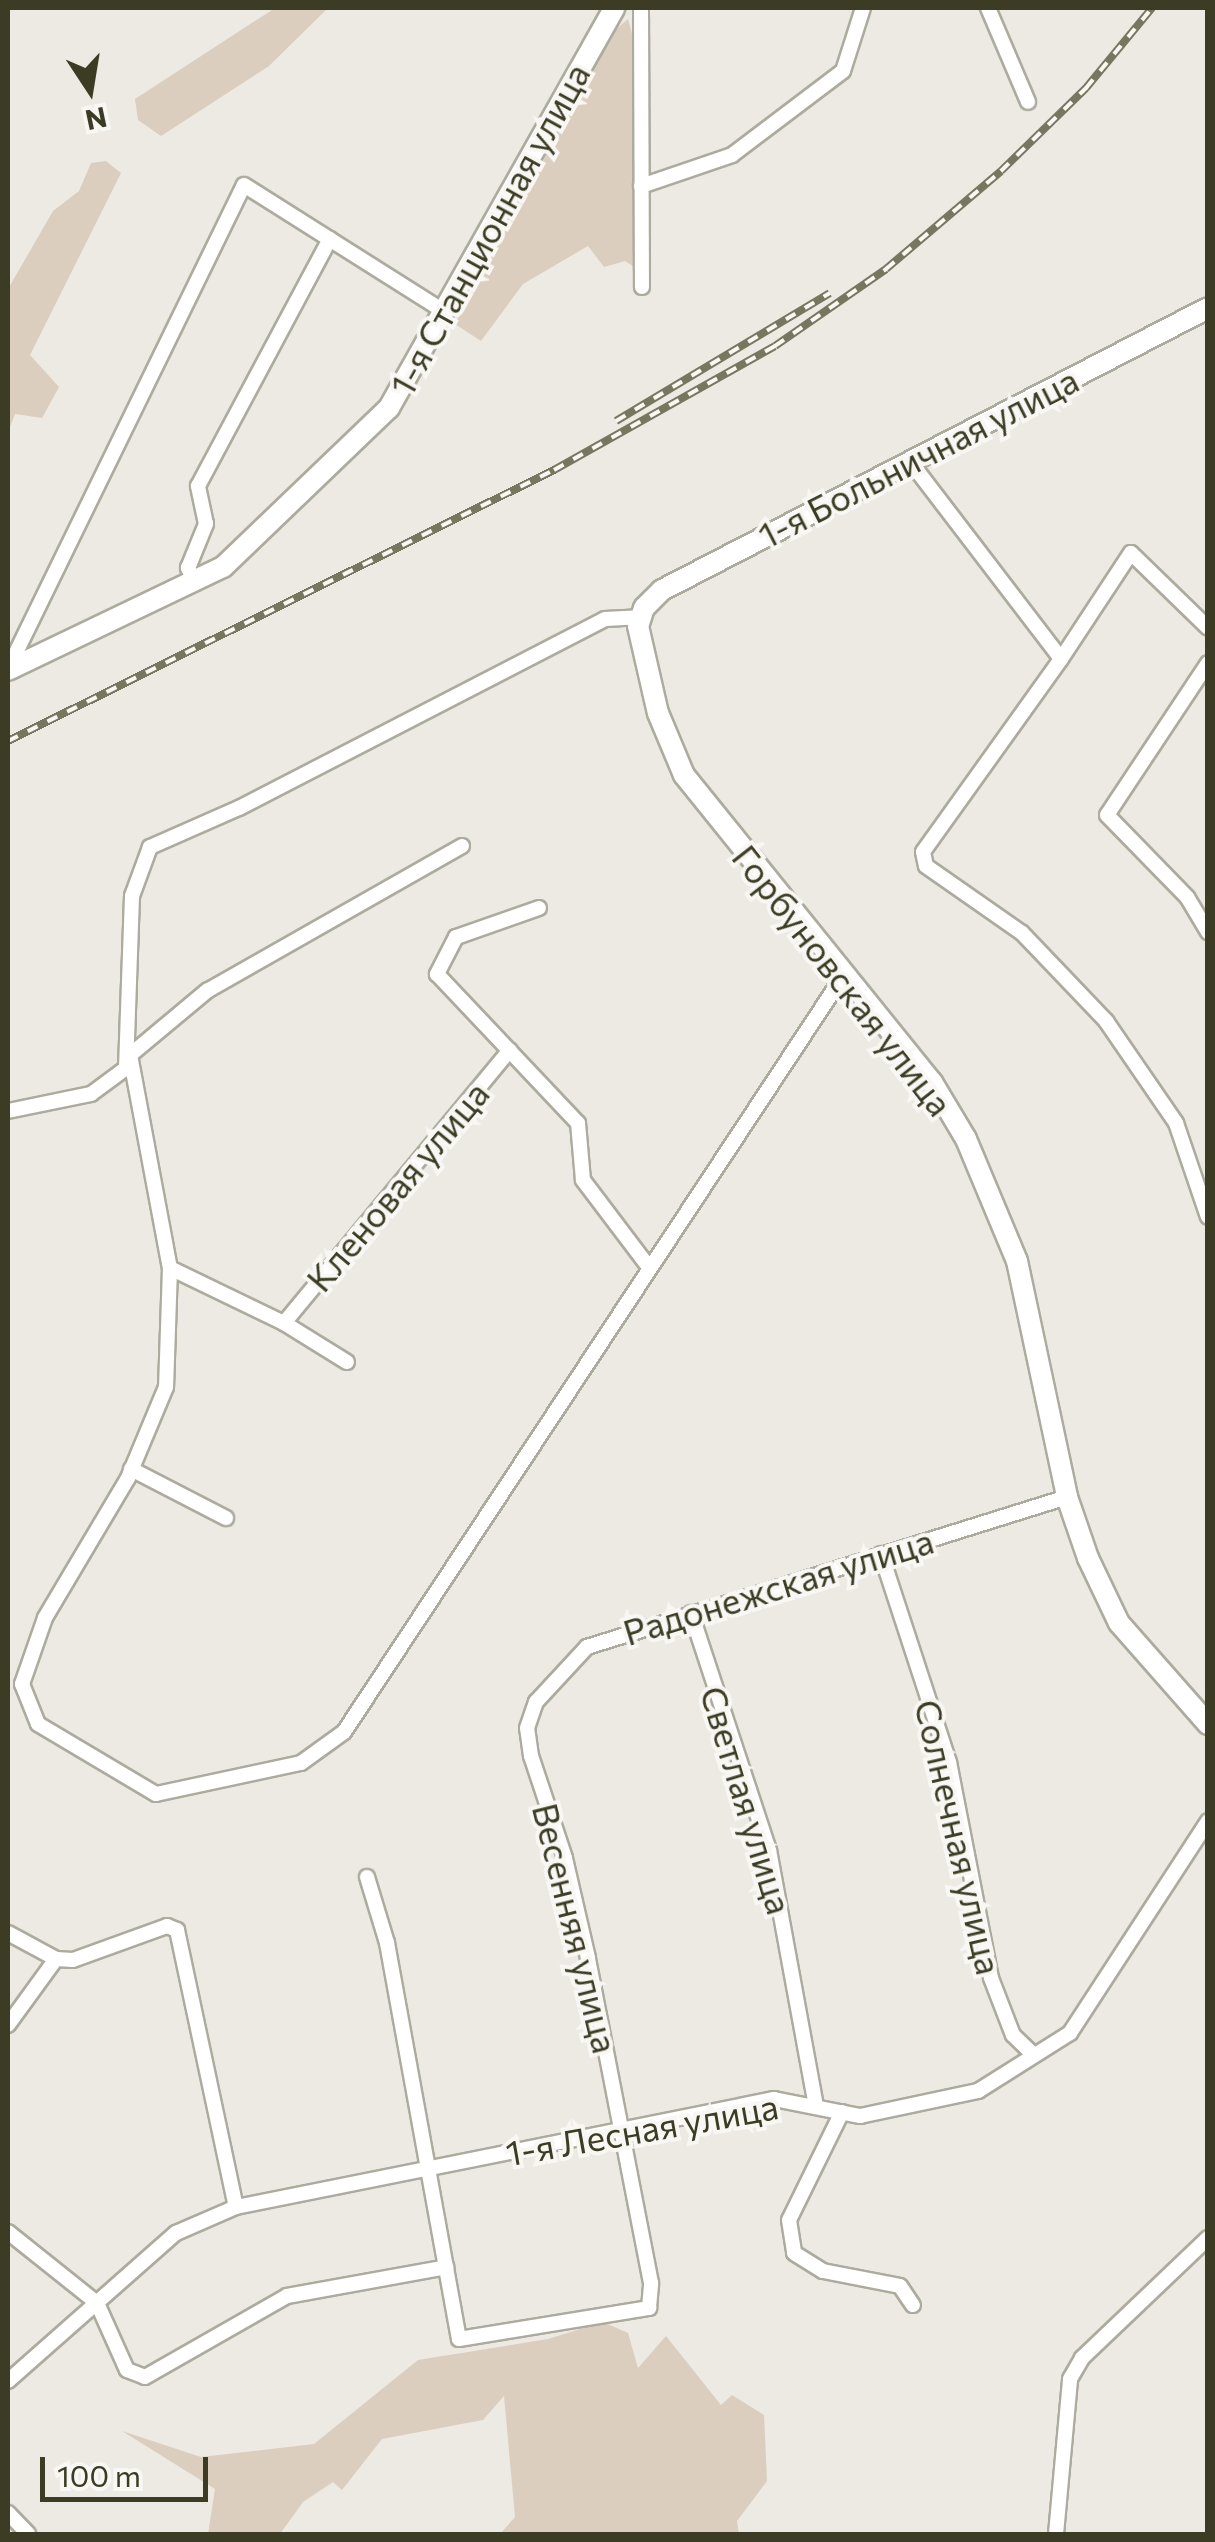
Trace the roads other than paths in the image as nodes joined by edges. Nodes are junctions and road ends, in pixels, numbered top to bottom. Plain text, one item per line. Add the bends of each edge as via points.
1 (614, 8) edge
2 (633, 8) edge
3 (863, 8) edge
4 (988, 8) edge
5 (642, 14) edge
6 (1028, 102) dead end
7 (642, 186) junction
8 (330, 240) junction
9 (642, 287) dead end
10 (1208, 308) edge
11 (445, 312) junction
12 (910, 460) junction
13 (195, 583) junction
14 (639, 618) junction
15 (1208, 628) edge
16 (1061, 659) junction
17 (1208, 664) edge
18 (8, 670) edge
19 (462, 846) dead end
20 (539, 908) dead end
21 (1208, 932) edge
22 (843, 976) junction
23 (510, 1050) junction
24 (130, 1055) junction
25 (8, 1111) edge
26 (1208, 1217) edge
27 (648, 1266) junction
28 (170, 1268) junction
29 (284, 1323) junction
30 (347, 1362) dead end
31 (131, 1468) junction
32 (1068, 1496) junction
33 (226, 1518) dead end
34 (881, 1554) junction
35 (691, 1613) junction
36 (1208, 1724) edge
37 (527, 1728) joint
38 (1208, 1821) edge
39 (368, 1877) dead end
40 (8, 1933) edge
41 (56, 1959) junction
42 (8, 2025) edge
43 (1034, 2055) junction
44 (816, 2107) junction
45 (842, 2112) junction
46 (624, 2129) junction
47 (428, 2166) junction
48 (236, 2207) junction
49 (8, 2232) edge
50 (1208, 2238) edge
51 (446, 2267) junction
52 (97, 2303) junction
53 (913, 2305) dead end
54 (8, 2381) edge
55 (8, 2513) edge
56 (28, 2534) edge
57 (1056, 2534) edge

1 - 11 main road, 1-я Станционная улица
2 - 5 street
3 - 7 street via 843,71 732,156
4 - 6 street
5 - 7 street
7 - 9 street
8 - 11 street
8 - 13 street via 198,486 206,524 188,568
8 - 18 street via 244,185
10 - 12 main road, 1-я Больничная улица
11 - 13 main road, 1-я Станционная улица via 388,408 250,546
12 - 14 main road, 1-я Больничная улица via 662,590
12 - 16 street
13 - 18 main road, 1-я Станционная улица
14 - 22 main road, Горбуновская улица via 647,676 684,775
14 - 24 street via 605,619 239,808 162,839 140,860 131,908
15 - 16 street via 1131,553
16 - 26 street via 922,852 926,866 1022,932 1106,1021 1176,1123
17 - 21 street via 1107,815 1187,897
19 - 24 street via 208,990
20 - 23 street via 456,937 438,974
22 - 27 street via 751,1122
22 - 32 main road, Горбуновская улица via 932,1082 966,1139 1017,1261
23 - 27 street via 578,1124 583,1180
23 - 29 street, Кленовая улица
24 - 25 street via 122,1075 104,1090
24 - 28 street
27 - 31 street via 344,1732 301,1762 156,1794 38,1724 22,1684
28 - 29 street
28 - 31 street via 166,1387
29 - 30 street
31 - 33 street
32 - 34 street, Радонежская улица
32 - 36 main road, Горбуновская улица via 1118,1622
34 - 35 street, Радонежская улица
34 - 43 street, Солнечная улица via 949,1762 992,1978 1013,2035
35 - 37 street, Радонежская улица via 587,1647 536,1702
35 - 44 street, Светлая улица via 769,1850
37 - 46 street, Весенняя улица via 565,1858
38 - 43 street, 1-я Лесная улица via 1070,2033
39 - 47 street
40 - 41 street
41 - 42 street
41 - 48 street via 73,1960 167,1926 177,1930
43 - 45 street, 1-я Лесная улица via 978,2091 860,2116
44 - 45 street, 1-я Лесная улица
44 - 46 street, 1-я Лесная улица via 774,2099
45 - 53 street via 790,2220 794,2253 823,2272 900,2286
46 - 47 street, 1-я Лесная улица
46 - 51 street, Весенняя улица via 651,2284 648,2308 458,2338
47 - 48 street, 1-я Лесная улица
47 - 51 street
48 - 52 street, 1-я Лесная улица via 176,2233
49 - 52 street
50 - 57 street via 1082,2358 1070,2379
51 - 52 street via 287,2296 145,2377 127,2370
52 - 54 street, 1-я Лесная улица
55 - 56 street

